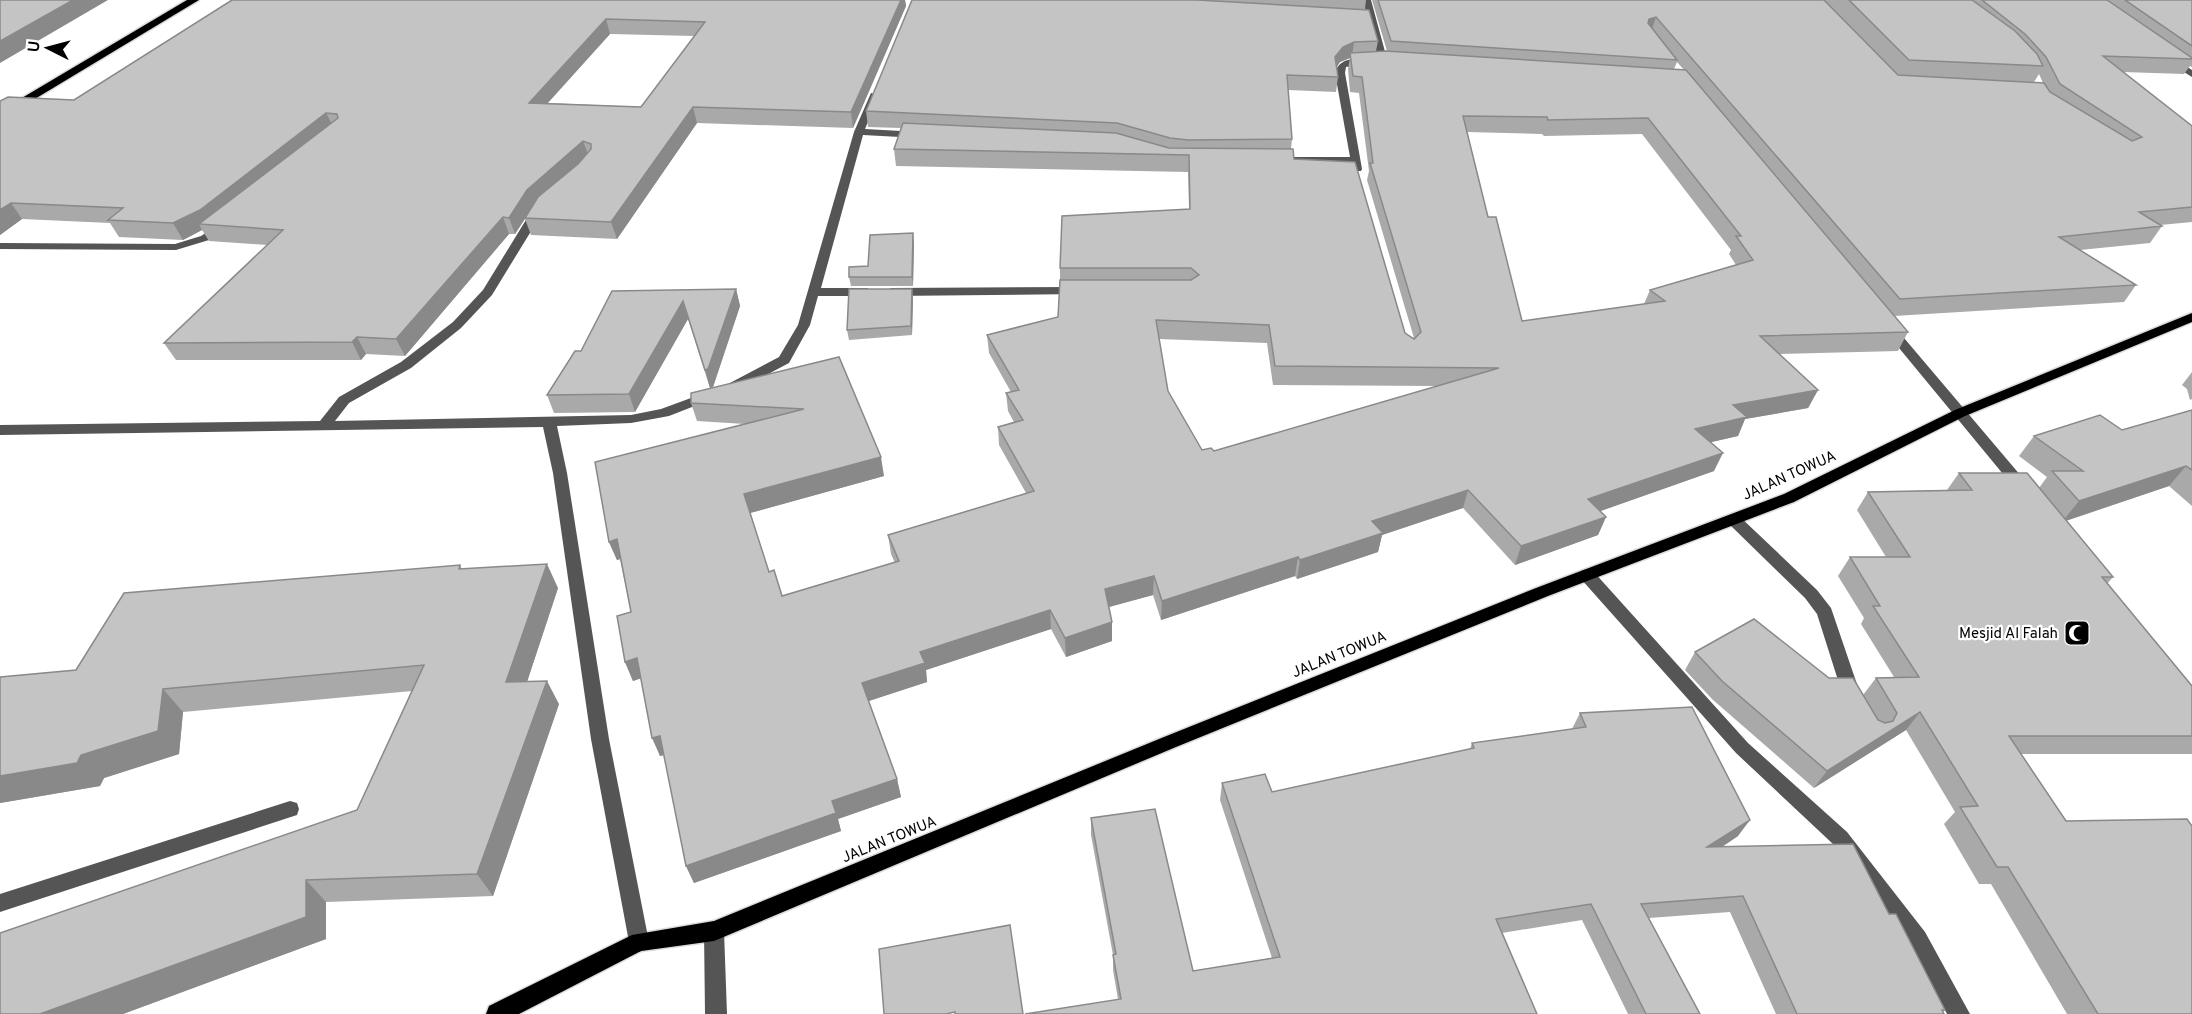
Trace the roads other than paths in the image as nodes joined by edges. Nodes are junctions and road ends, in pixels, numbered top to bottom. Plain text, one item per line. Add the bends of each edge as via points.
1 (194, 0) edge
2 (1367, 0) edge
3 (2156, 50) edge
4 (1383, 61) junction
5 (1407, 63) edge
6 (2192, 74) edge
7 (878, 88) edge
8 (0, 116) edge
9 (859, 132) junction
10 (929, 135) edge
11 (1283, 160) edge
12 (1354, 160) junction
13 (1360, 182) edge
14 (549, 199) edge
15 (233, 216) edge
16 (0, 246) edge
17 (1085, 291) edge
18 (813, 292) junction
19 (2192, 317) edge
20 (1883, 321) edge
21 (1960, 413) junction
22 (549, 422) junction
23 (324, 425) junction
24 (0, 430) edge
25 (2035, 503) edge
26 (1732, 519) junction
27 (1587, 575) junction
28 (1860, 713) edge
29 (290, 808) dead end
30 (0, 903) edge
31 (714, 931) junction
32 (639, 942) junction
33 (497, 1014) edge
34 (716, 1014) edge
35 (1959, 1014) edge

1 - 8 highway
2 - 4 street via 1365,20
3 - 6 street
4 - 5 street
4 - 12 street via 1349,62 1342,66 1341,83
7 - 9 street
9 - 10 street
9 - 18 street
11 - 12 street
12 - 13 street
14 - 23 street via 538,210 488,292 457,325 406,365 344,400
15 - 16 street via 205,237 176,247
17 - 18 street
18 - 22 street via 804,325 784,360 740,384 664,412 631,419
19 - 21 main road, JALAN TOWUA
20 - 21 street
21 - 25 street
21 - 26 main road, JALAN TOWUA via 1789,498
22 - 23 street
22 - 32 street via 600,739
23 - 24 street
26 - 27 main road, JALAN TOWUA
26 - 28 street via 1826,612 1850,693
27 - 31 main road, JALAN TOWUA
27 - 35 street via 1742,748 1840,838 1918,939
29 - 30 street
31 - 32 main road, JALAN TOWUA
31 - 34 street
32 - 33 main road, JALAN TOWUA

